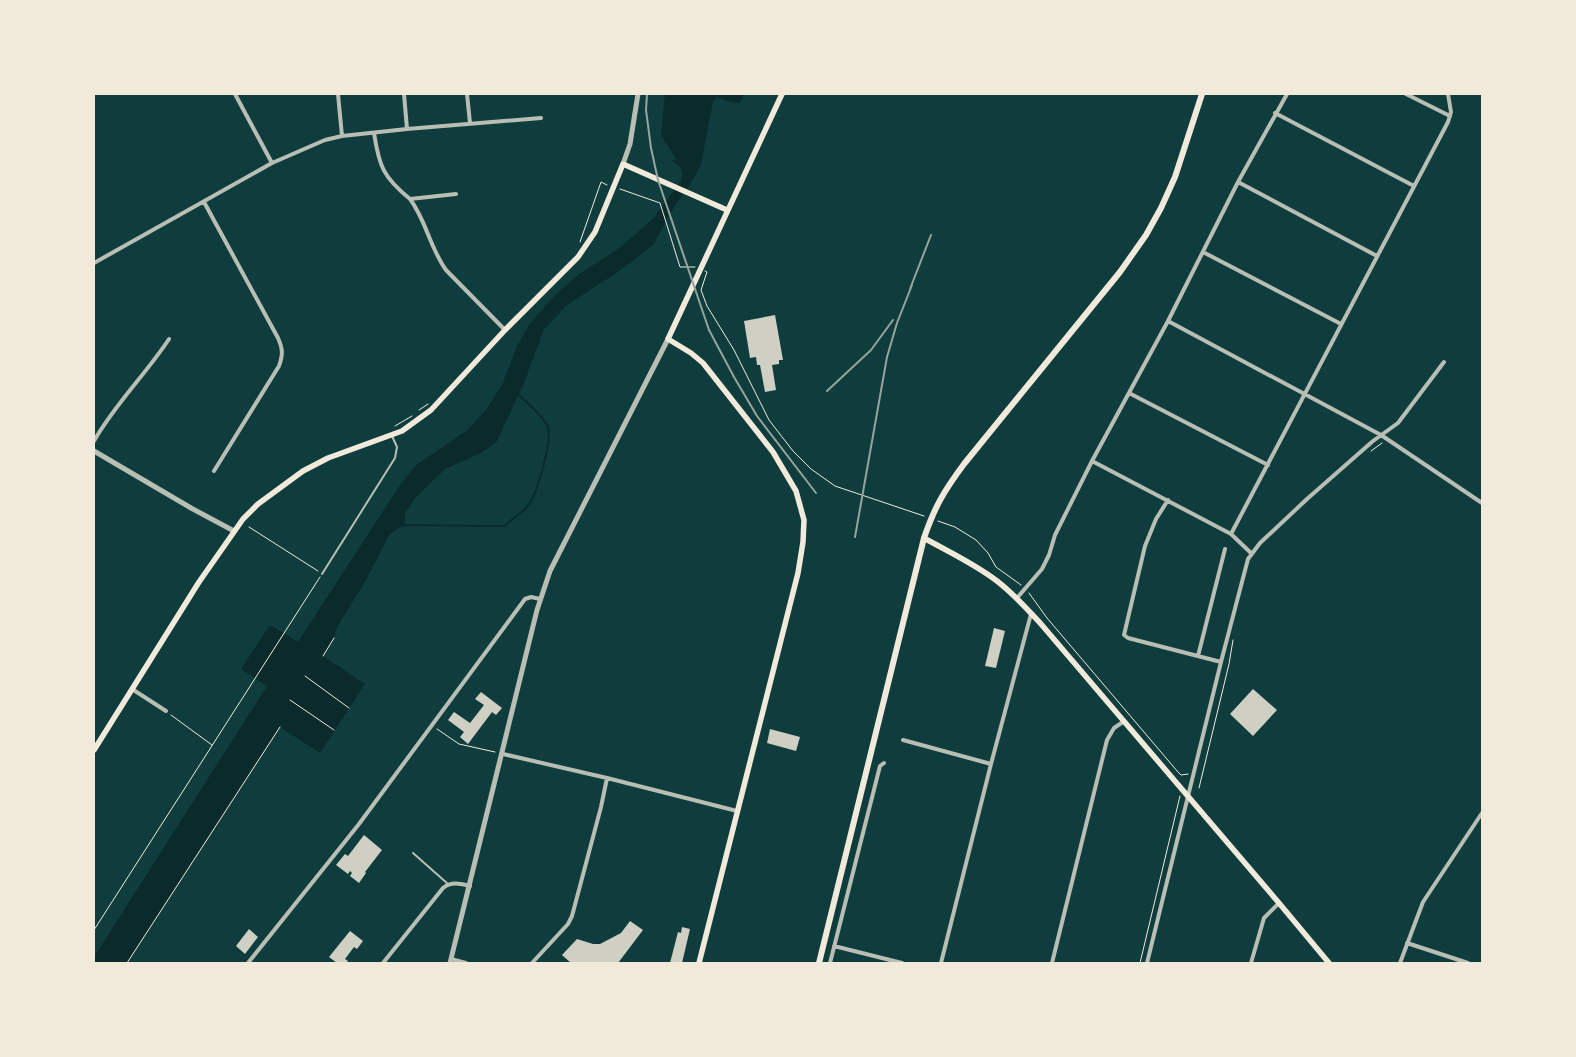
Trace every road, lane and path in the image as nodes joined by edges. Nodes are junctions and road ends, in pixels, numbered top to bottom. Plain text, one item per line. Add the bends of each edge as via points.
1 (235, 94) edge
2 (338, 94) edge
3 (404, 94) edge
4 (468, 94) edge
5 (638, 94) edge
6 (782, 94) edge
7 (1201, 94) edge
8 (1287, 94) edge
9 (1406, 94) edge
10 (1448, 94) edge
11 (1275, 113) junction
12 (1450, 116) junction
13 (541, 118) dead end
14 (470, 123) junction
15 (407, 129) junction
16 (374, 133) junction
17 (342, 136) junction
18 (272, 163) junction
19 (623, 164) junction
20 (1238, 182) junction
21 (1414, 186) junction
22 (613, 187) junction
23 (456, 194) dead end
24 (410, 199) junction
25 (204, 202) junction
26 (727, 210) junction
27 (578, 246) dead end
28 (1203, 252) junction
29 (1377, 256) junction
30 (94, 263) edge
31 (700, 269) junction
32 (1168, 321) junction
33 (1341, 324) junction
34 (505, 330) junction
35 (169, 339) dead end
36 (668, 339) junction
37 (1444, 362) dead end
38 (1129, 393) junction
39 (1304, 393) junction
40 (428, 404) dead end
41 (420, 410) dead end
42 (412, 415) dead end
43 (394, 426) dead end
44 (1381, 435) junction
45 (392, 436) junction
46 (94, 441) edge
47 (1378, 446) dead end
48 (94, 451) edge
49 (1370, 451) dead end
50 (1092, 461) junction
51 (1268, 465) junction
52 (214, 471) dead end
53 (1168, 500) junction
54 (1482, 503) edge
55 (929, 518) dead end
56 (938, 521) dead end
57 (249, 527) dead end
58 (234, 531) junction
59 (1231, 534) junction
60 (924, 538) junction
61 (1225, 549) dead end
62 (1251, 553) junction
63 (322, 574) junction
64 (1026, 589) junction
65 (1017, 598) junction
66 (540, 599) junction
67 (1031, 614) junction
68 (1234, 635) dead end
69 (334, 638) dead end
70 (323, 656) dead end
71 (1198, 656) junction
72 (1221, 662) junction
73 (305, 676) dead end
74 (132, 689) junction
75 (290, 700) dead end
76 (349, 708) dead end
77 (166, 711) joint
78 (1123, 722) junction
79 (431, 726) junction
80 (280, 727) dead end
81 (334, 730) dead end
82 (903, 740) dead end
83 (212, 745) junction
84 (94, 750) edge
85 (503, 754) junction
86 (884, 763) dead end
87 (991, 764) junction
88 (1171, 777) junction
89 (607, 778) junction
90 (1198, 788) dead end
91 (1180, 796) dead end
92 (1188, 796) junction
93 (737, 811) junction
94 (1482, 813) edge
95 (413, 853) dead end
96 (448, 884) junction
97 (470, 886) junction
98 (1279, 902) junction
99 (94, 930) edge
100 (1407, 943) junction
101 (834, 946) junction
102 (451, 961) edge
103 (127, 963) edge
104 (248, 963) edge
105 (383, 963) edge
106 (466, 963) edge
107 (532, 963) edge
108 (699, 963) edge
109 (819, 963) edge
110 (830, 963) edge
111 (902, 963) edge
112 (941, 963) edge
113 (1052, 963) edge
114 (1140, 963) edge
115 (1147, 963) edge
116 (1251, 963) edge
117 (1329, 963) edge
118 (1400, 963) edge
119 (1468, 963) edge

1 - 18 street
2 - 17 street
3 - 15 street
4 - 14 street
5 - 19 street via 630,144
6 - 26 main road
7 - 60 highway via 1175,177 1146,235 1120,272 949,484 933,512
8 - 11 street
9 - 12 street
10 - 12 street
11 - 20 street
11 - 21 street
12 - 21 street
13 - 14 street
14 - 15 street
15 - 16 street
16 - 17 street
16 - 24 street via 382,169
17 - 18 street
18 - 25 street
19 - 22 main road
19 - 26 main road
20 - 28 street
20 - 29 street
21 - 29 street
22 - 27 path via 601,182
22 - 31 path via 661,205 680,267
22 - 34 main road via 595,232 578,257
23 - 24 street
24 - 34 street via 439,261
25 - 30 street
25 - 52 street via 278,338 283,356
26 - 31 main road
28 - 32 street
28 - 33 street
29 - 33 street
31 - 36 main road
31 - 55 path via 707,272 702,284 703,297 769,420 794,451 825,480 841,489
32 - 38 street
32 - 39 street
33 - 39 street
34 - 45 main road via 431,410
35 - 46 street
36 - 66 street via 553,563
36 - 93 main road via 702,363 773,452 796,491 804,520 798,573
37 - 44 street via 1398,423
38 - 50 street
38 - 51 street
39 - 44 street
39 - 51 street
40 - 41 path
42 - 43 path
44 - 54 street
44 - 62 street
45 - 58 main road via 328,458 303,471 258,504
45 - 63 lane via 397,447 395,458
47 - 49 path
48 - 58 street
50 - 53 street
50 - 64 street via 1054,535 1049,555
51 - 59 street
53 - 59 street
53 - 71 street via 1145,546 1124,635
56 - 64 path via 976,540 996,568
57 - 63 path
58 - 74 main road
59 - 62 street
60 - 65 main road via 980,570
60 - 109 highway
61 - 71 street
62 - 72 street
63 - 83 path
64 - 65 street
64 - 88 path via 1046,618 1178,772
65 - 67 main road
66 - 79 street via 525,599
66 - 85 street
67 - 78 main road
67 - 87 street
68 - 90 path
69 - 70 path
71 - 72 street
72 - 92 street
73 - 76 path
74 - 77 street
74 - 84 main road
75 - 81 path
77 - 83 path
78 - 88 main road
78 - 113 street via 1114,728 1107,740
79 - 85 path via 459,744
79 - 104 street via 359,824
80 - 103 path
82 - 87 street
83 - 99 path
85 - 89 street
85 - 97 street
86 - 101 street via 880,766
87 - 112 street
88 - 92 main road
89 - 93 street
89 - 107 street via 572,916
91 - 114 path
92 - 98 main road
92 - 115 street
93 - 108 main road
94 - 100 street via 1424,902
95 - 96 lane
96 - 97 street
96 - 105 street
97 - 102 street
98 - 116 street via 1264,918
98 - 117 main road
100 - 118 street
100 - 119 street
101 - 110 street
101 - 111 street
102 - 106 street

